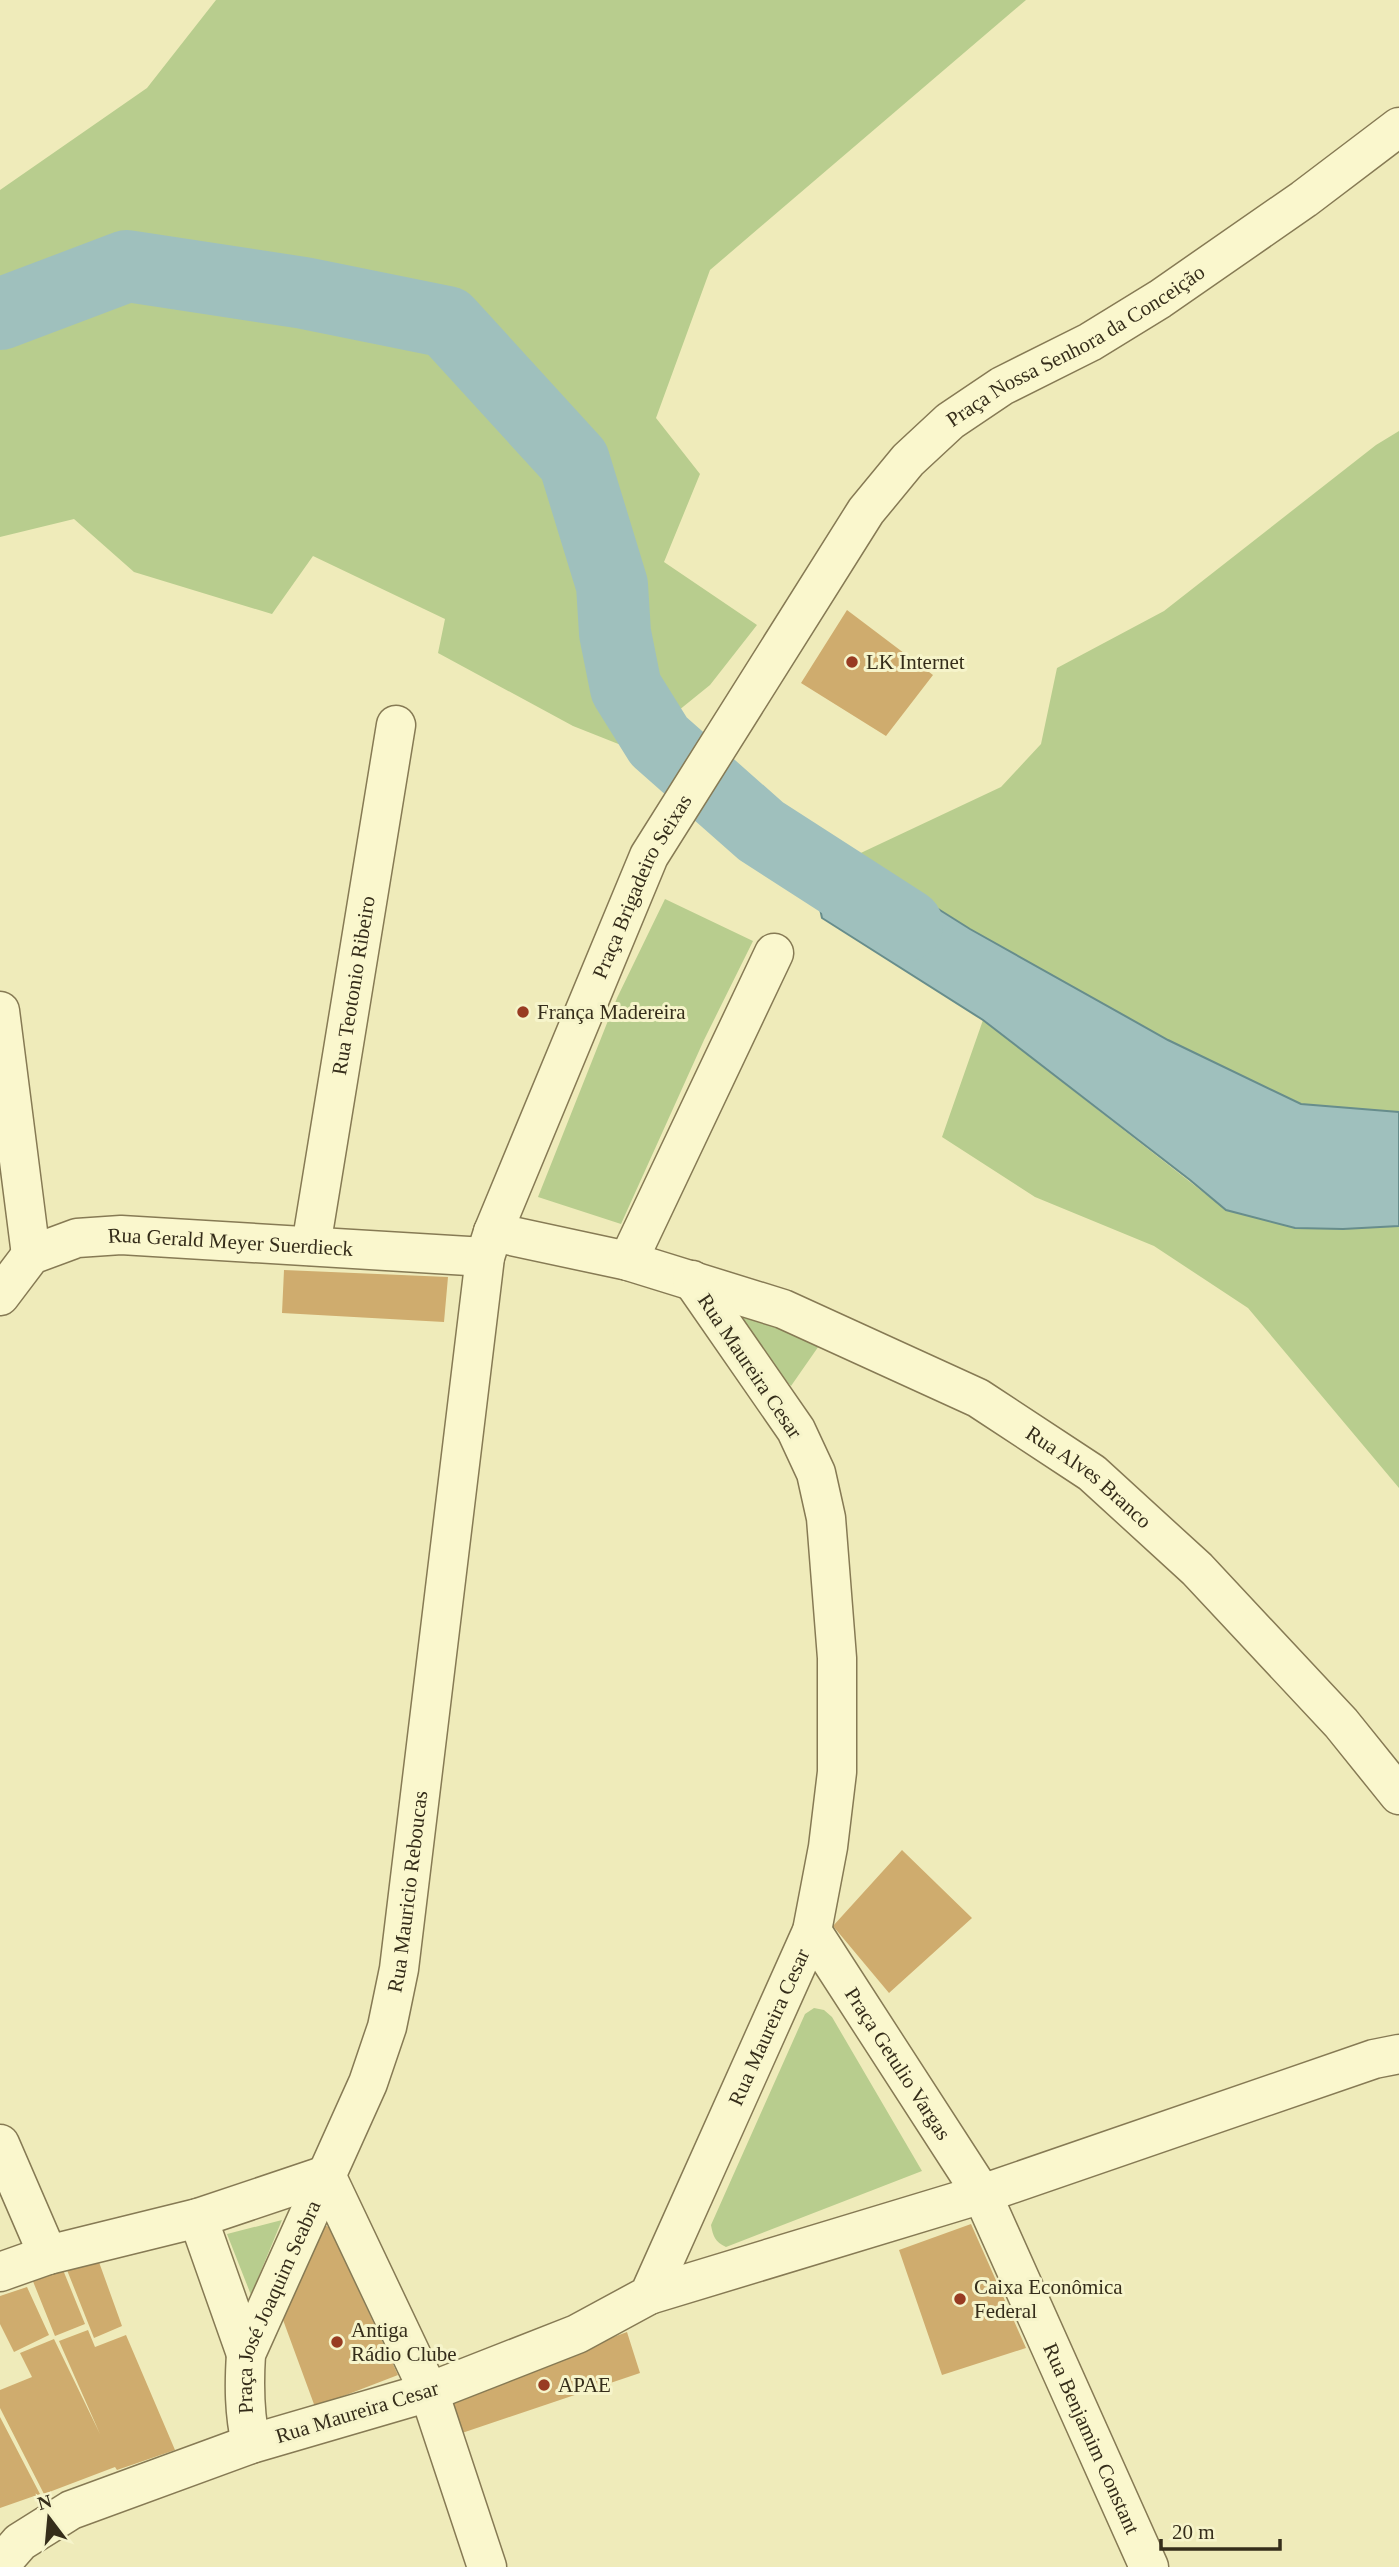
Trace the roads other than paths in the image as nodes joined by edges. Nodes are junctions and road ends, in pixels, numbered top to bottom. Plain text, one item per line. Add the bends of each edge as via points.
1 (1399, 127) edge
2 (800, 613) joint
3 (396, 725) dead end
4 (774, 953) dead end
5 (0, 1011) edge
6 (489, 1245) junction
7 (311, 1246) junction
8 (628, 1261) junction
9 (13, 1269) edge
10 (692, 1280) junction
11 (1399, 1795) edge
12 (812, 1931) junction
13 (1399, 2054) edge
14 (0, 2144) edge
15 (326, 2175) junction
16 (982, 2194) junction
17 (198, 2218) junction
18 (48, 2256) junction
19 (0, 2272) edge
20 (649, 2295) junction
21 (246, 2354) junction
22 (429, 2392) junction
23 (251, 2444) junction
24 (0, 2565) edge
25 (487, 2567) edge
26 (1149, 2567) edge

1 - 2 street, Praça Nossa Senhora da Conceição via 1160,299 1090,342 1002,386 950,421 908,460 866,512
2 - 6 street, Praça Brigadeiro Seixas via 649,856
3 - 7 street, Rua Teotonio Ribeiro
4 - 8 street
5 - 9 street
6 - 7 street, Rua Gerald Meyer Suerdieck
6 - 8 street, Rua Maureira Cesar
6 - 15 street, Rua Mauricio Reboucas via 400,1969 368,2083
7 - 9 street, Rua Gerald Meyer Suerdieck via 121,1235 77,1238
8 - 10 street, Rua Maureira Cesar
10 - 11 street, Rua Alves Branco via 783,1308 978,1398 1092,1473 1197,1569 1340,1723
10 - 12 street, Rua Maureira Cesar via 796,1430 816,1473 826,1518 837,1658 837,1772
12 - 16 street, Praça Getulio Vargas
12 - 20 street, Rua Maureira Cesar
13 - 16 street
14 - 18 street
15 - 17 street
15 - 21 street, Praça José Joaquim Seabra
15 - 22 street
16 - 20 street
16 - 26 street, Rua Benjamim Constant
17 - 18 street
17 - 21 street
18 - 19 street
20 - 22 street, Rua Maureira Cesar via 577,2334
21 - 23 street, Praça José Joaquim Seabra via 243,2389
22 - 23 street, Rua Maureira Cesar
22 - 25 street
23 - 24 street, Rua Maureira Cesar via 71,2510 20,2542

